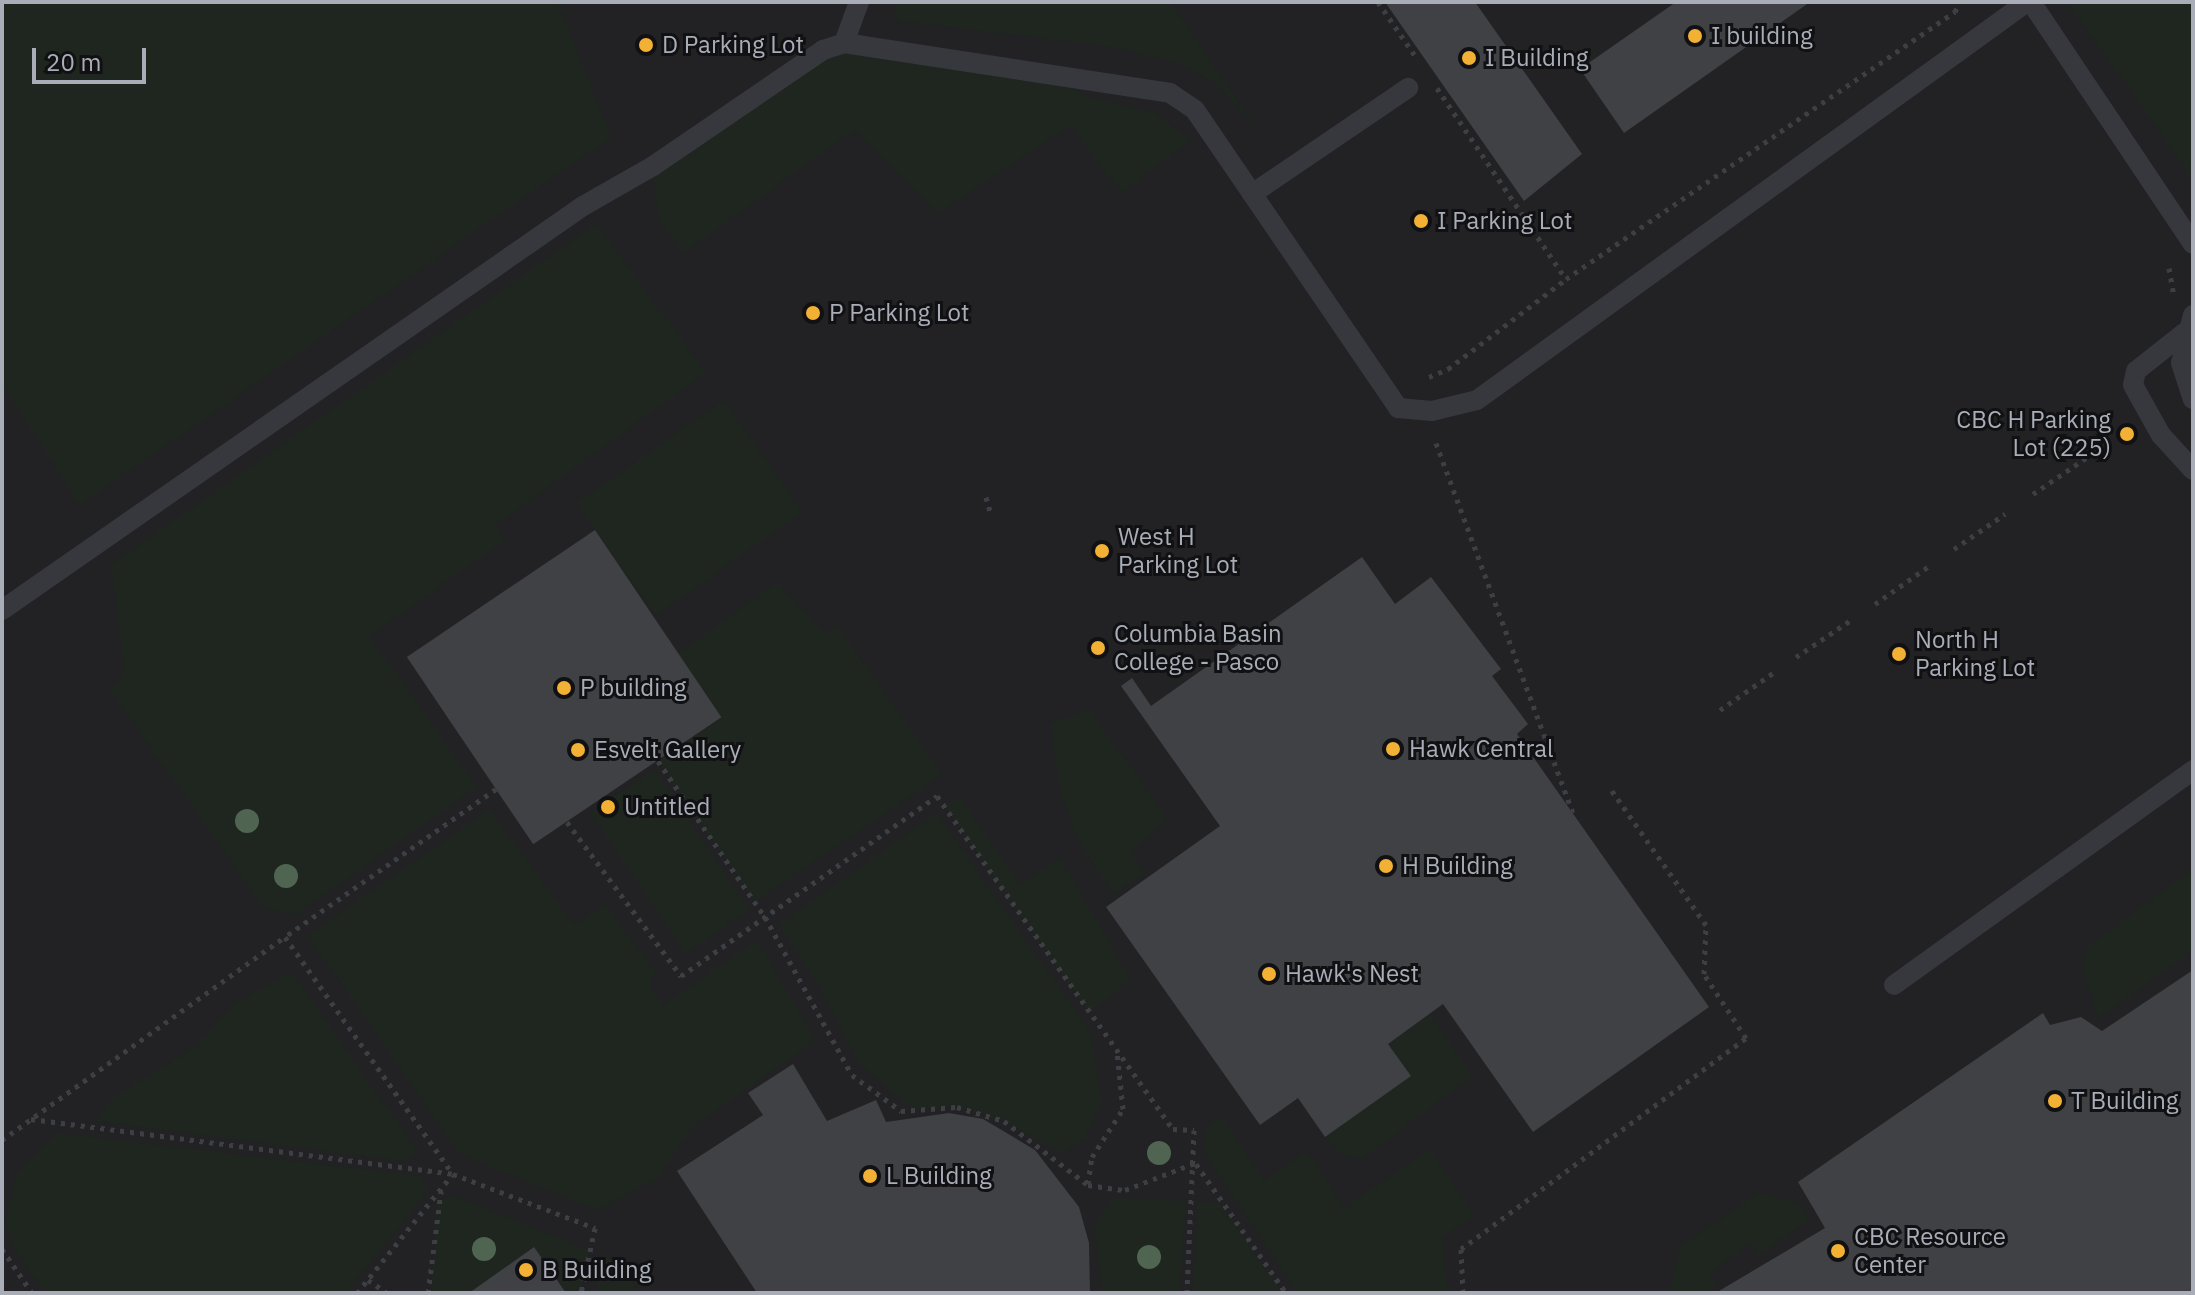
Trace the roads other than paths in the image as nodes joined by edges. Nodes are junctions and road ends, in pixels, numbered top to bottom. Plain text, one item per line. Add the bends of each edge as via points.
1 (859, 2) edge
2 (2029, 2) edge
3 (844, 43) junction
4 (1408, 88) dead end
5 (1252, 194) junction
6 (2193, 244) edge
7 (2189, 324) edge
8 (2193, 399) edge
9 (2193, 470) edge
10 (2, 610) edge
11 (2193, 770) edge
12 (1894, 985) dead end

1 - 3 lane
2 - 5 lane via 1555,337 1477,400 1432,411 1398,408
2 - 6 lane
3 - 5 lane via 1170,93 1195,110
3 - 10 lane via 823,50 653,166 583,206
4 - 5 lane
7 - 8 lane via 2181,363
7 - 9 lane via 2136,371 2133,385 2161,435
11 - 12 lane

